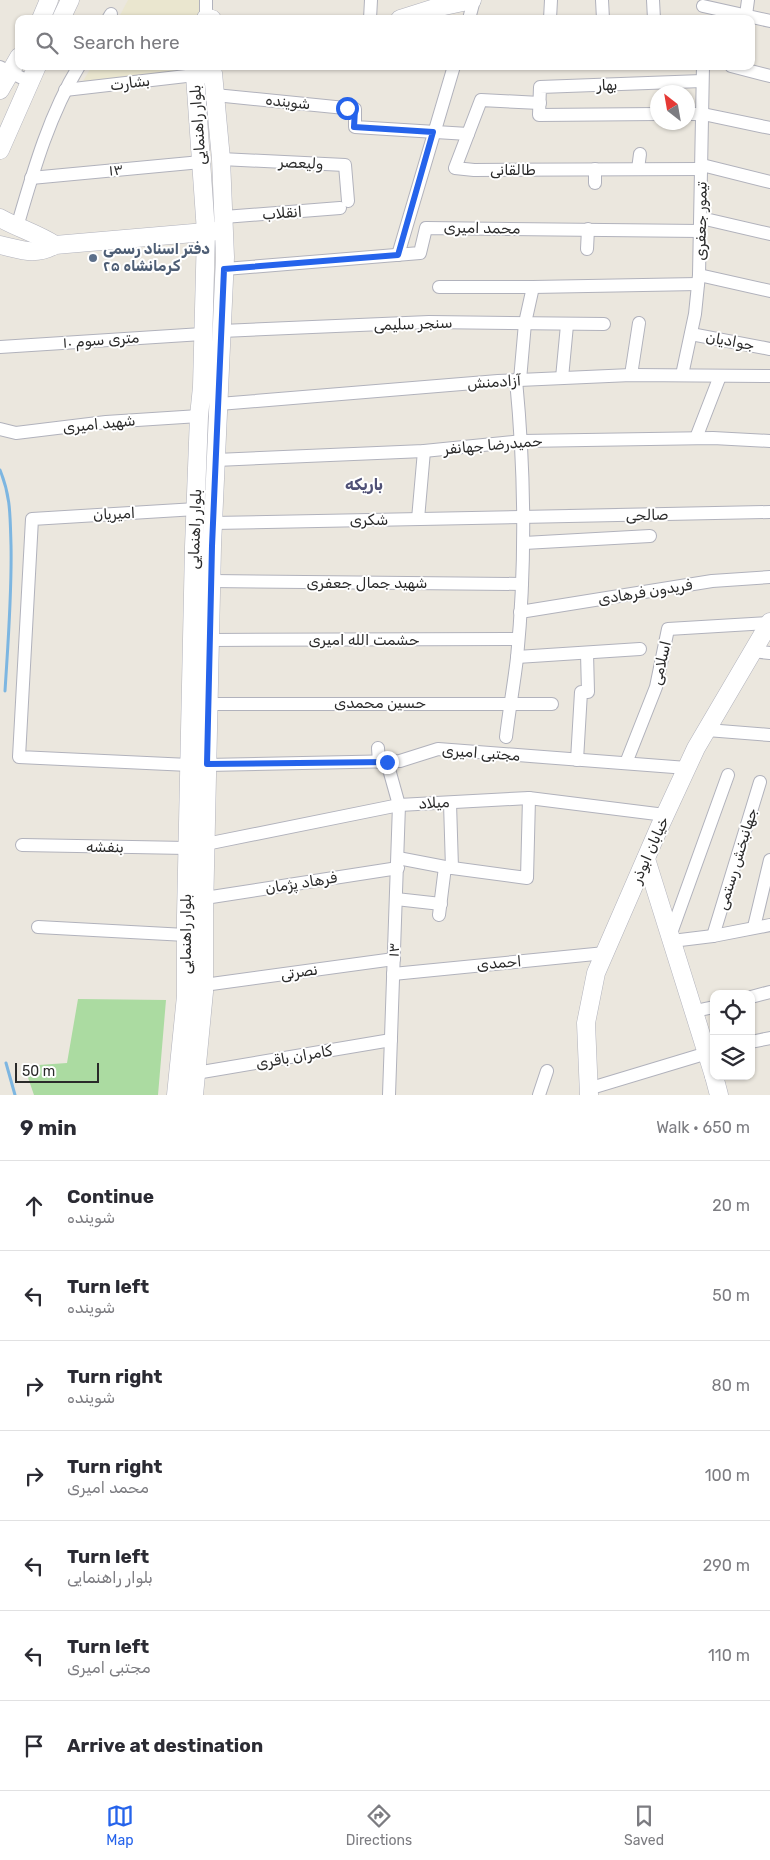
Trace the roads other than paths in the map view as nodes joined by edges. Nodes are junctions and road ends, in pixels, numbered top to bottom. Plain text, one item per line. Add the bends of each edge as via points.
1 (48, 0) edge
2 (206, 0) edge
3 (371, 0) edge
4 (473, 0) edge
5 (551, 0) edge
6 (602, 0) edge
7 (654, 0) edge
8 (748, 0) edge
9 (436, 4) edge
10 (703, 8) edge
11 (42, 15) edge
12 (206, 15) edge
13 (370, 15) edge
14 (410, 15) edge
15 (469, 15) edge
16 (550, 15) edge
17 (603, 15) edge
18 (654, 15) edge
19 (746, 15) joint
20 (755, 17) edge
21 (770, 20) edge
22 (15, 60) edge
23 (5, 70) edge
24 (77, 70) edge
25 (212, 70) edge
26 (453, 70) edge
27 (703, 70) edge
28 (747, 70) edge
29 (33, 74) edge
30 (195, 75) junction
31 (770, 76) edge
32 (702, 82) junction
33 (0, 90) edge
34 (65, 90) junction
35 (215, 95) junction
36 (539, 109) junction
37 (650, 114) edge
38 (695, 114) edge
39 (703, 114) junction
40 (770, 128) edge
41 (433, 132) junction
42 (468, 134) junction
43 (0, 150) edge
44 (640, 154) dead end
45 (221, 159) junction
46 (201, 162) junction
47 (702, 167) junction
48 (595, 169) junction
49 (638, 169) junction
50 (31, 178) junction
51 (770, 182) edge
52 (595, 183) dead end
53 (344, 205) joint
54 (0, 218) edge
55 (224, 224) junction
56 (701, 224) junction
57 (17, 227) junction
58 (588, 229) junction
59 (206, 232) junction
60 (770, 234) edge
61 (0, 245) edge
62 (56, 245) junction
63 (587, 249) dead end
64 (398, 255) junction
65 (224, 269) junction
66 (699, 279) junction
67 (438, 287) dead end
68 (533, 287) junction
69 (770, 291) edge
70 (525, 323) junction
71 (638, 323) dead end
72 (567, 324) junction
73 (604, 324) dead end
74 (222, 331) junction
75 (202, 334) junction
76 (691, 334) junction
77 (0, 347) edge
78 (770, 349) edge
79 (632, 375) junction
80 (682, 375) junction
81 (720, 376) junction
82 (770, 376) edge
83 (562, 378) junction
84 (518, 380) junction
85 (219, 404) junction
86 (199, 416) junction
87 (0, 429) edge
88 (696, 438) junction
89 (522, 440) junction
90 (770, 441) edge
91 (424, 451) junction
92 (216, 460) junction
93 (196, 509) junction
94 (770, 512) edge
95 (524, 517) junction
96 (418, 519) junction
97 (213, 523) junction
98 (650, 536) dead end
99 (524, 543) junction
100 (770, 577) edge
101 (211, 582) junction
102 (522, 584) junction
103 (520, 612) junction
104 (770, 622) edge
105 (518, 639) junction
106 (210, 640) junction
107 (640, 649) dead end
108 (752, 651) junction
109 (587, 652) junction
110 (770, 653) edge
111 (517, 657) junction
112 (510, 703) junction
113 (208, 704) junction
114 (552, 704) dead end
115 (707, 730) junction
116 (770, 735) edge
117 (506, 737) dead end
118 (378, 748) dead end
119 (577, 760) junction
120 (383, 762) junction
121 (626, 763) junction
122 (207, 764) junction
123 (189, 765) junction
124 (687, 768) junction
125 (728, 775) dead end
126 (760, 782) dead end
127 (529, 798) junction
128 (450, 802) junction
129 (399, 805) junction
130 (665, 815) junction
131 (206, 844) junction
132 (22, 845) dead end
133 (187, 848) junction
134 (646, 859) junction
135 (770, 860) edge
136 (398, 863) junction
137 (449, 868) junction
138 (205, 898) junction
139 (396, 899) junction
140 (770, 925) edge
141 (38, 927) dead end
142 (754, 927) junction
143 (186, 935) junction
144 (713, 936) junction
145 (671, 938) junction
146 (605, 953) junction
147 (394, 959) junction
148 (393, 974) junction
149 (204, 985) junction
150 (770, 992) edge
151 (755, 996) edge
152 (710, 1007) edge
153 (695, 1012) junction
154 (770, 1038) edge
155 (391, 1040) junction
156 (755, 1041) edge
157 (710, 1052) edge
158 (547, 1071) dead end
159 (196, 1073) junction
160 (715, 1080) edge
161 (588, 1092) edge
162 (176, 1095) edge
163 (194, 1095) edge
164 (389, 1095) edge
165 (538, 1095) edge
166 (719, 1095) edge

1 - 11 main road
2 - 12 street
3 - 13 street
4 - 9 main road
4 - 15 street
5 - 16 street
6 - 17 street
7 - 18 street
8 - 19 street
9 - 14 main road
10 - 19 street
20 - 21 street
22 - 23 main road
23 - 29 street
23 - 33 main road
24 - 34 street
25 - 30 main road, بلوار راهنمایی
25 - 35 main road, بلوار راهنمایی
26 - 41 street
27 - 32 street, تیمور جعفری
28 - 31 street
29 - 43 main road
30 - 34 street, بشارت
30 - 46 main road, بلوار راهنمایی
32 - 36 street, بهار via 540,87
32 - 39 street, تیمور جعفری
34 - 50 street
35 - 41 street, شوینده via 355,109 354,127
35 - 45 main road, بلوار راهنمایی
36 - 37 street
36 - 42 street, طالقانی via 481,100
38 - 39 street
39 - 40 street
39 - 47 street, تیمور جعفری
41 - 42 street
41 - 64 street
42 - 48 street, طالقانی via 455,168
44 - 49 street
45 - 53 street, ولیعصر via 345,166
45 - 55 main road, بلوار راهنمایی
46 - 50 street, ۱۳
46 - 59 main road, بلوار راهنمایی
47 - 49 street, طالقانی
47 - 51 street, طالقانی
47 - 56 street, تیمور جعفری
48 - 49 street, طالقانی
48 - 52 street
50 - 57 street
53 - 55 street, انقلاب
54 - 57 main road
55 - 59 main road
55 - 65 main road, بلوار راهنمایی
56 - 58 street, محمد امیری
56 - 60 street, محمد امیری
56 - 66 street, تیمور جعفری
57 - 62 main road
58 - 63 street
58 - 64 street, محمد امیری via 426,228 420,253
59 - 62 main road
59 - 75 main road, بلوار راهنمایی
61 - 62 main road via 43,252
64 - 65 street, محمد امیری
65 - 74 main road, بلوار راهنمایی
66 - 68 street
66 - 69 street
66 - 76 street, تیمور جعفری
67 - 68 street
68 - 70 street
70 - 72 street, سنجر سلیمی
70 - 74 street, سنجر سلیمی via 429,322
70 - 84 street
71 - 79 street
72 - 73 street, سنجر سلیمی
72 - 83 street
74 - 85 main road, بلوار راهنمایی
75 - 77 street, ۱۰ متری سوم
75 - 86 main road, بلوار راهنمایی
76 - 78 street, جوادیان
76 - 80 street, تیمور جعفری
79 - 80 street, آزادمنش
79 - 83 street, آزادمنش
80 - 81 street, آزادمنش
81 - 82 street, آزادمنش
81 - 88 street
83 - 84 street, آزادمنش
84 - 85 street, آزادمنش
84 - 89 street
85 - 92 main road, بلوار راهنمایی
86 - 87 street, شهید امیری via 106,422 16,433
86 - 93 main road, بلوار راهنمایی
88 - 89 street, حمیدرضا جهانفر
88 - 90 street, حمیدرضا جهانفر
89 - 91 street, حمیدرضا جهانفر
89 - 95 street
91 - 92 street, حمیدرضا جهانفر
91 - 96 street
92 - 97 main road, بلوار راهنمایی
93 - 123 main road, بلوار راهنمایی
93 - 123 street, امیریان via 32,519 19,757
94 - 95 street, صالحی
95 - 96 street, شکری
95 - 99 street
96 - 97 street, شکری
97 - 101 main road, بلوار راهنمایی
98 - 99 street
99 - 102 street
100 - 103 street, فریدون فرهادی via 712,581
101 - 102 street, شهید جمال جعفری
101 - 106 main road, بلوار راهنمایی
102 - 103 street
103 - 105 street
104 - 108 main road, خیابان ابوذر
104 - 121 street, اسلامی via 668,628 656,687
105 - 106 street, حشمت الله امیری
105 - 111 street
106 - 113 main road, بلوار راهنمایی
107 - 109 street
108 - 110 street
108 - 115 main road, خیابان ابوذر
109 - 111 street
109 - 119 street via 588,692 581,692
111 - 112 street
112 - 113 street, حسین محمدی
112 - 114 street, حسین محمدی
112 - 117 street
113 - 122 main road, بلوار راهنمایی
115 - 116 street
115 - 124 main road, خیابان ابوذر
118 - 120 street, ۱۳
119 - 120 street, مجتبی امیری via 438,749 400,761
119 - 121 street, مجتبی امیری
120 - 122 street, مجتبی امیری
120 - 129 street, ۱۳
121 - 124 street, مجتبی امیری
122 - 131 main road, بلوار راهنمایی
123 - 133 main road, بلوار راهنمایی
124 - 130 main road, خیابان ابوذر
125 - 145 street
126 - 144 street, جهانبخش رستمی
127 - 128 street, میلاد
127 - 130 street, میلاد
127 - 137 street, فرهاد پژمان via 527,878
128 - 129 street, میلاد
128 - 137 street
129 - 131 street, میلاد
129 - 136 street, ۱۳
130 - 134 main road, خیابان ابوذر
131 - 138 main road, بلوار راهنمایی
132 - 133 street, بنفشه
133 - 143 main road, بلوار راهنمایی
134 - 145 main road
134 - 146 main road, خیابان ابوذر
135 - 142 street
136 - 137 street, فرهاد پژمان
136 - 138 street, فرهاد پژمان
136 - 139 street, ۱۳
137 - 139 street via 440,910
138 - 149 main road, بلوار راهنمایی
139 - 147 street, ۱۳
140 - 142 street
141 - 143 street
142 - 144 street
143 - 162 main road, بلوار راهنمایی via 186,996
144 - 145 street
145 - 153 main road
146 - 148 street, احمدی
146 - 161 main road, خیابان ابوذر via 596,973 586,1023
147 - 148 street, ۱۳
147 - 149 street, نصرتی
148 - 155 street, ۱۳
149 - 159 main road, بلوار راهنمایی
150 - 151 street
152 - 153 street
153 - 157 main road
154 - 156 street
155 - 159 street, کامران باقری
155 - 164 street, ۱۳
157 - 161 street
158 - 165 street
159 - 163 main road, بلوار راهنمایی
160 - 166 main road

